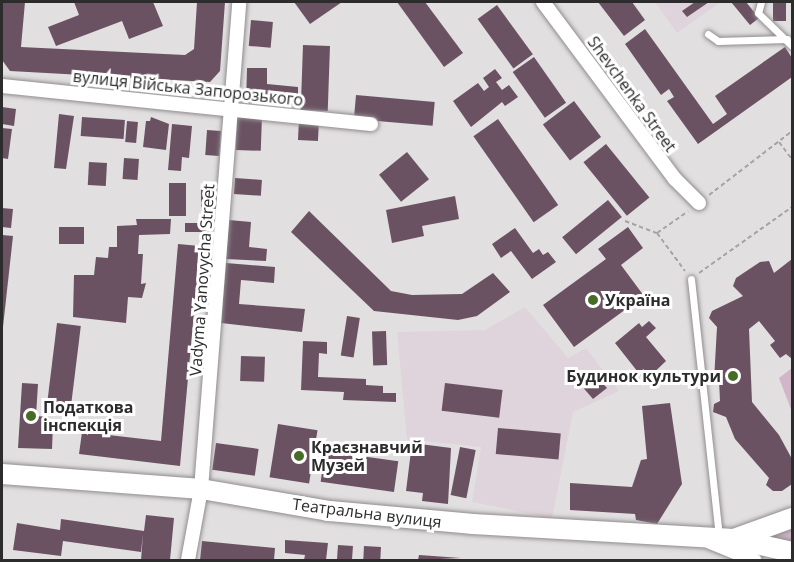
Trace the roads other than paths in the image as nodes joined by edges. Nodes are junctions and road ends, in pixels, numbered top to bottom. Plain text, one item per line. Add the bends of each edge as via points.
1 (239, 2) edge
2 (543, 2) edge
3 (761, 2) edge
4 (708, 34) dead end
5 (787, 39) junction
6 (792, 46) edge
7 (2, 86) edge
8 (231, 107) junction
9 (371, 124) dead end
10 (699, 203) road end
11 (691, 279) road end
12 (2, 474) edge
13 (201, 489) junction
14 (792, 518) edge
15 (719, 539) junction
16 (792, 552) edge
17 (188, 561) edge
18 (754, 561) edge

1 - 8 street, Vadyma Yanovycha Street
2 - 10 street, Shevchenka Street via 675,179
3 - 5 lane via 758,13
4 - 5 lane via 718,41
5 - 6 lane
7 - 8 street, вулиця Війська Запорозького
8 - 9 street, вулиця Війська Запорозького
8 - 13 street, Vadyma Yanovycha Street
11 - 15 lane
12 - 13 street, Театральна вулиця
13 - 15 street, Театральна вулиця via 330,511
13 - 17 street, Vadyma Yanovycha Street
14 - 15 street, Театральна вулиця
15 - 16 street, Театральна вулиця
15 - 18 street

